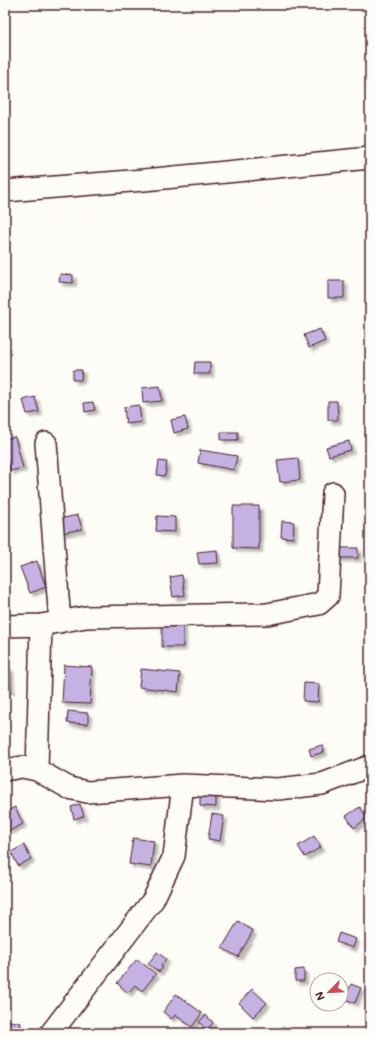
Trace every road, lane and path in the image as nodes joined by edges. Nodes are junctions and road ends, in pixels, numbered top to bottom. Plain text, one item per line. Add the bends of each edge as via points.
1 (370, 158) edge
2 (5, 191) edge
3 (46, 443) dead end
4 (333, 493) dead end
5 (50, 623) junction
6 (5, 626) edge
7 (370, 766) edge
8 (5, 770) edge
9 (37, 770) junction
10 (183, 784) junction
11 (51, 1033) edge

1 - 2 street
3 - 5 street
4 - 5 street via 328,596 319,604 267,614 86,616
5 - 6 street
5 - 9 street
7 - 10 street via 322,784 278,789
8 - 9 street via 22,767
9 - 10 street via 69,788 87,792
10 - 11 street via 174,856 153,900

